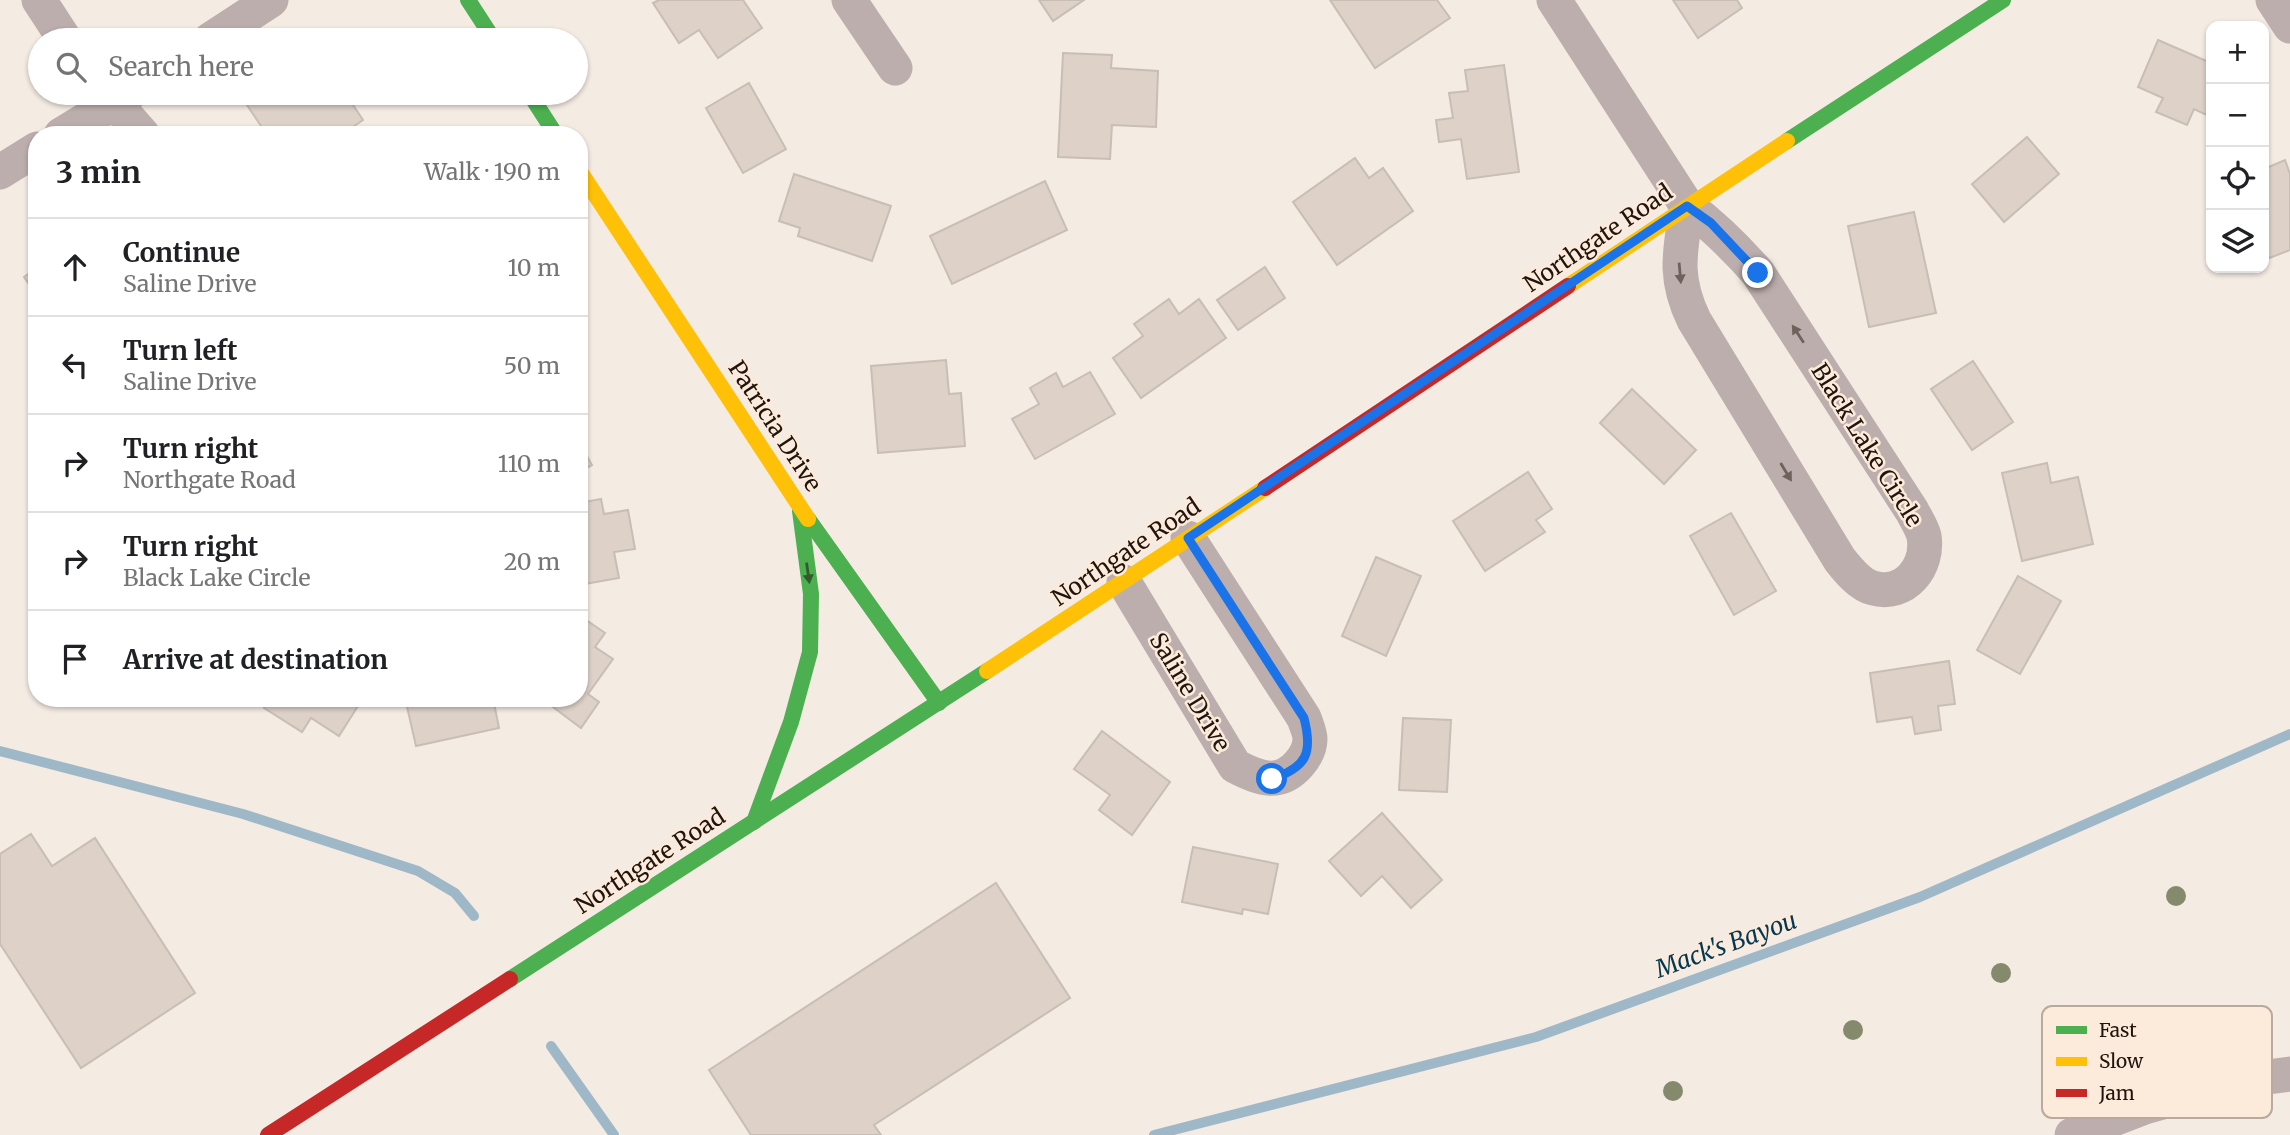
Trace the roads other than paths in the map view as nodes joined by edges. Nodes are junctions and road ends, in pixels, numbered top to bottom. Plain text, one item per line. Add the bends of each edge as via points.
1 (39, 0) edge
2 (271, 0) edge
3 (468, 0) edge
4 (849, 0) edge
5 (1554, 0) edge
6 (2003, 0) edge
7 (2273, 0) edge
8 (2290, 26) edge
9 (57, 28) edge
10 (228, 28) edge
11 (486, 28) edge
12 (895, 68) dead end
13 (104, 105) edge
14 (123, 105) edge
15 (537, 105) edge
16 (74, 126) edge
17 (137, 126) edge
18 (550, 126) edge
19 (28, 155) edge
20 (0, 172) edge
21 (588, 184) edge
22 (1687, 206) junction
23 (799, 506) junction
24 (1188, 538) junction
25 (1124, 582) junction
26 (939, 703) junction
27 (754, 822) junction
28 (2290, 1074) edge
29 (2272, 1076) edge
30 (2116, 1118) edge
31 (268, 1135) edge
32 (2071, 1135) edge

1 - 9 street
2 - 10 street
3 - 11 main road
4 - 12 street
5 - 22 street, Black Lake Circle
6 - 22 main road, Northgate Road
7 - 8 street
13 - 16 street
14 - 17 street
15 - 18 main road
19 - 20 street
21 - 23 main road, Patricia Drive
22 -> 22 street, Black Lake Circle via 1679,267 1684,299 1694,320 1840,560 1872,588 1894,589 1914,577 1923,558 1924,535 1912,511 1758,273 1711,223
22 - 24 main road, Northgate Road
23 - 26 main road, Patricia Drive
23 -> 27 main road via 811,594 810,652 791,722
24 - 25 main road, Northgate Road
24 - 25 street, Saline Drive via 1304,718 1310,739 1306,757 1292,772 1272,779 1235,766
25 - 26 main road, Northgate Road
26 - 27 main road, Northgate Road
27 - 31 main road, Northgate Road
28 - 29 street
30 - 32 street

